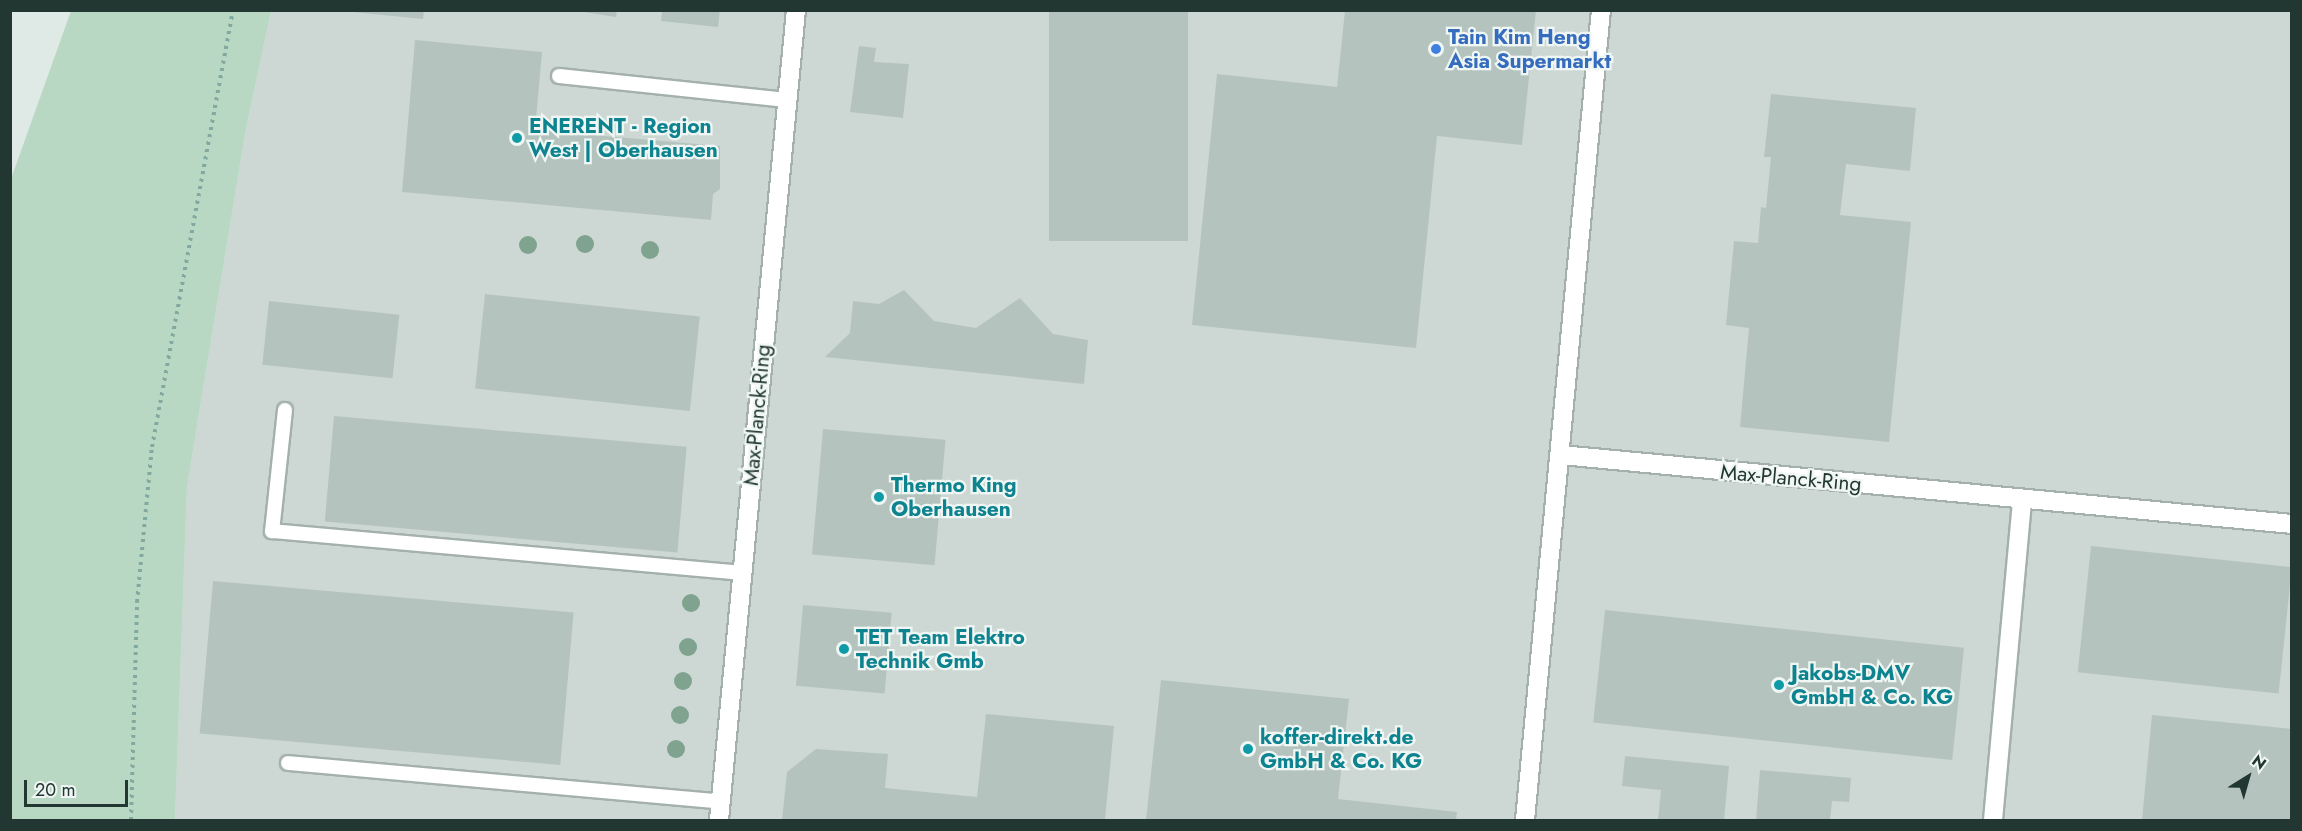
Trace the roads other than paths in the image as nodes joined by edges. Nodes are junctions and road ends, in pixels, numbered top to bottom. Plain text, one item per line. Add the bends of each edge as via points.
1 (796, 10) edge
2 (1600, 10) edge
3 (559, 76) dead end
4 (787, 100) junction
5 (285, 410) dead end
6 (1561, 455) junction
7 (2022, 500) junction
8 (2292, 524) edge
9 (742, 573) junction
10 (288, 763) dead end
11 (720, 812) edge
12 (1525, 820) edge
13 (1993, 820) edge

1 - 4 street, Max-Planck-Ring
2 - 6 street
3 - 4 lane
4 - 9 street, Max-Planck-Ring
5 - 9 lane via 272,531
6 - 7 street, Max-Planck-Ring
6 - 12 street
7 - 8 street, Max-Planck-Ring
7 - 13 street
9 - 11 street, Max-Planck-Ring
10 - 11 lane

